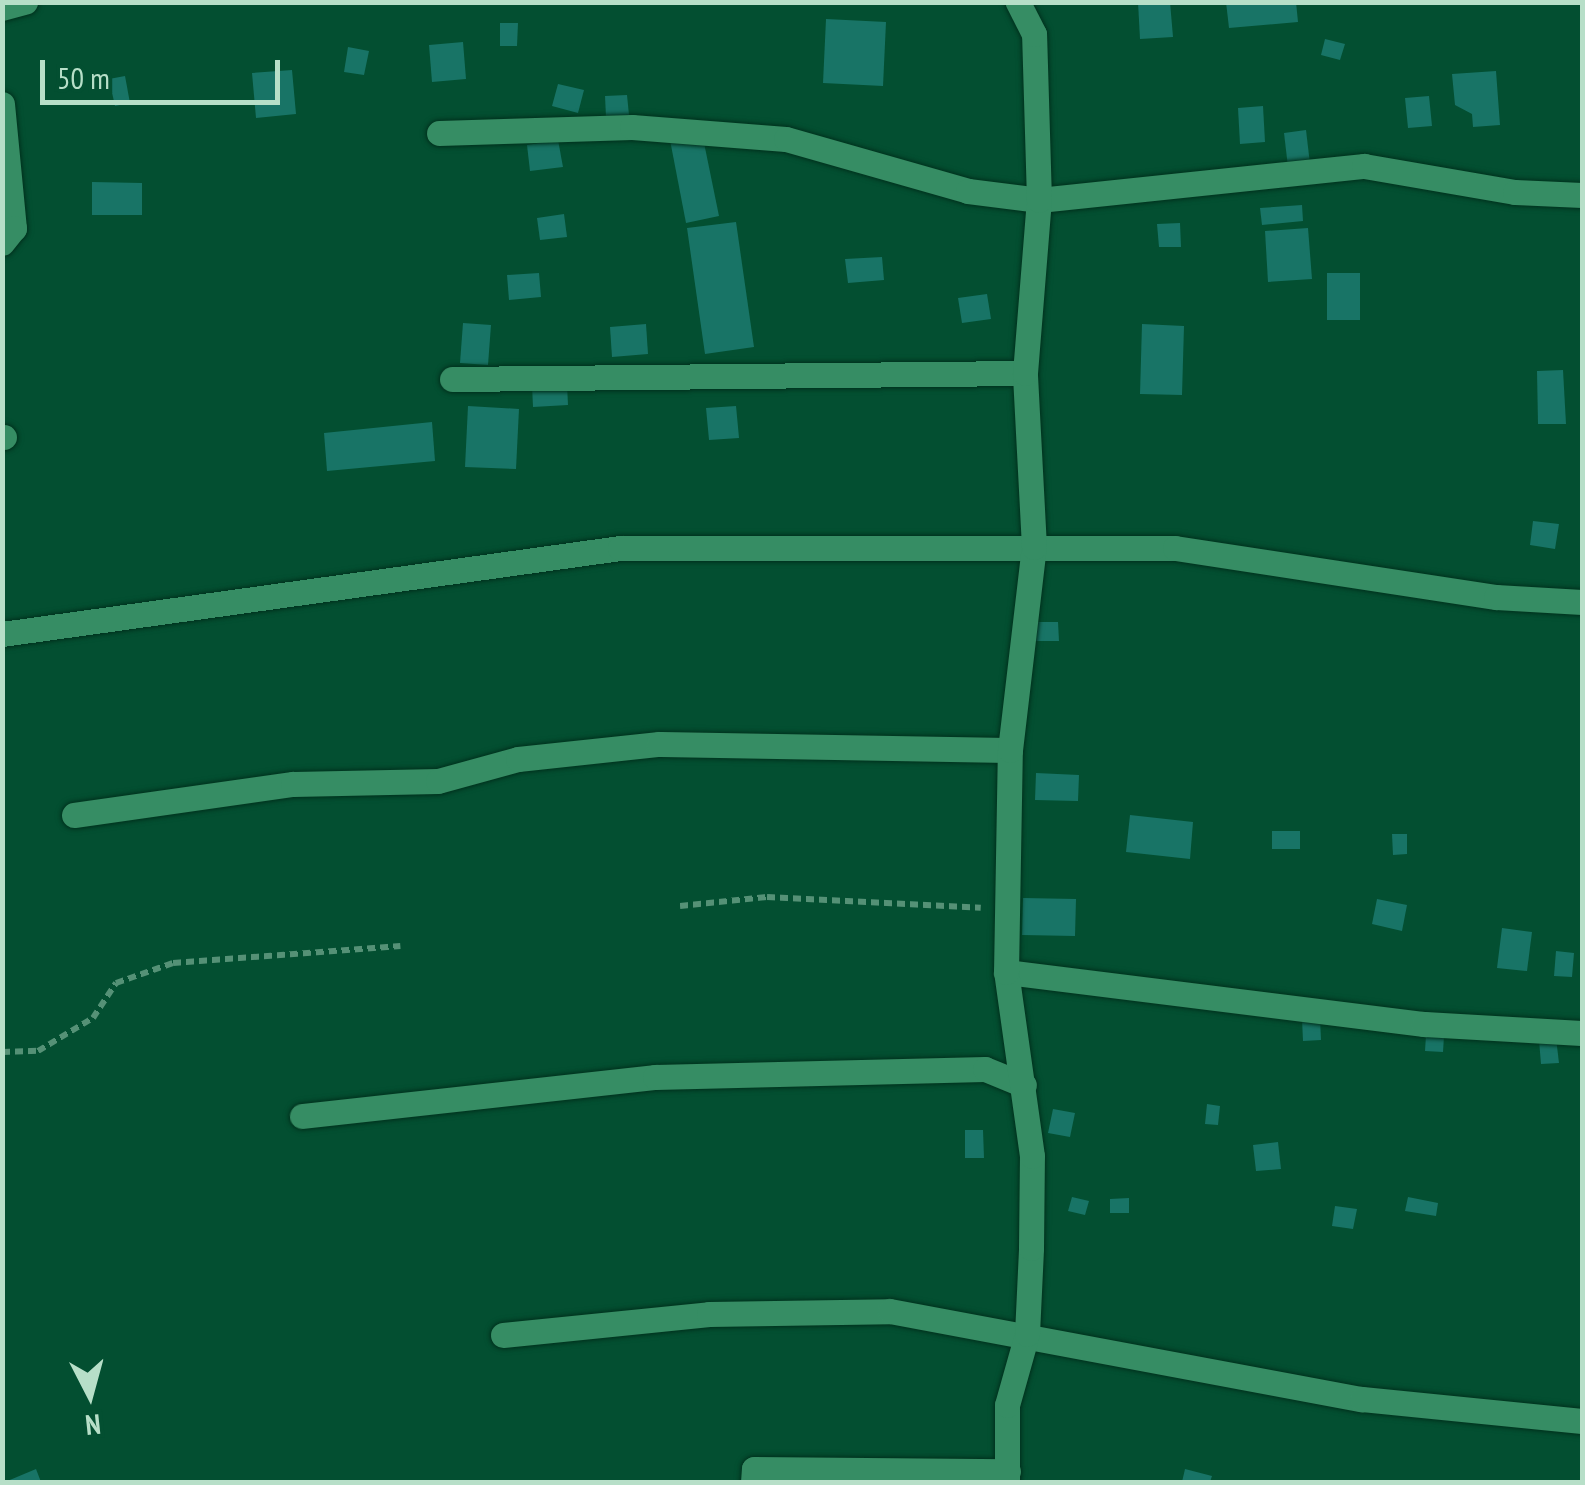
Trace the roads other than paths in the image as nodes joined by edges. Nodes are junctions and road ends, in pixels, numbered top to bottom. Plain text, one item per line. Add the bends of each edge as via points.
1 (26, 2) edge
2 (1018, 2) edge
3 (2, 8) edge
4 (2, 104) edge
5 (439, 133) dead end
6 (1582, 194) edge
7 (1039, 200) junction
8 (2, 243) edge
9 (1024, 373) junction
10 (452, 380) dead end
11 (1034, 547) junction
12 (1582, 602) edge
13 (2, 634) edge
14 (1010, 750) junction
15 (74, 816) dead end
16 (1006, 972) junction
17 (1582, 1034) edge
18 (1024, 1085) junction
19 (302, 1116) dead end
20 (1027, 1334) junction
21 (503, 1335) dead end
22 (1582, 1421) edge
23 (1008, 1477) edge
24 (754, 1482) edge

1 - 3 street
2 - 7 street via 1034,34
4 - 8 street via 14,228
5 - 7 street via 632,127 786,139 968,191
6 - 7 street via 1515,192 1364,166
7 - 9 street
9 - 10 street
9 - 11 street
11 - 12 street via 1175,548 1496,597
11 - 13 street via 620,548
11 - 14 street
14 - 15 street via 659,744 518,759 438,782 292,784
14 - 16 street
16 - 17 street via 1424,1024
16 - 18 street
18 - 19 street via 985,1069 655,1077
18 - 20 street via 1032,1156
20 - 21 street via 890,1312 709,1314
20 - 22 street via 1362,1399
20 - 23 street via 1007,1405
23 - 24 street via 754,1468

